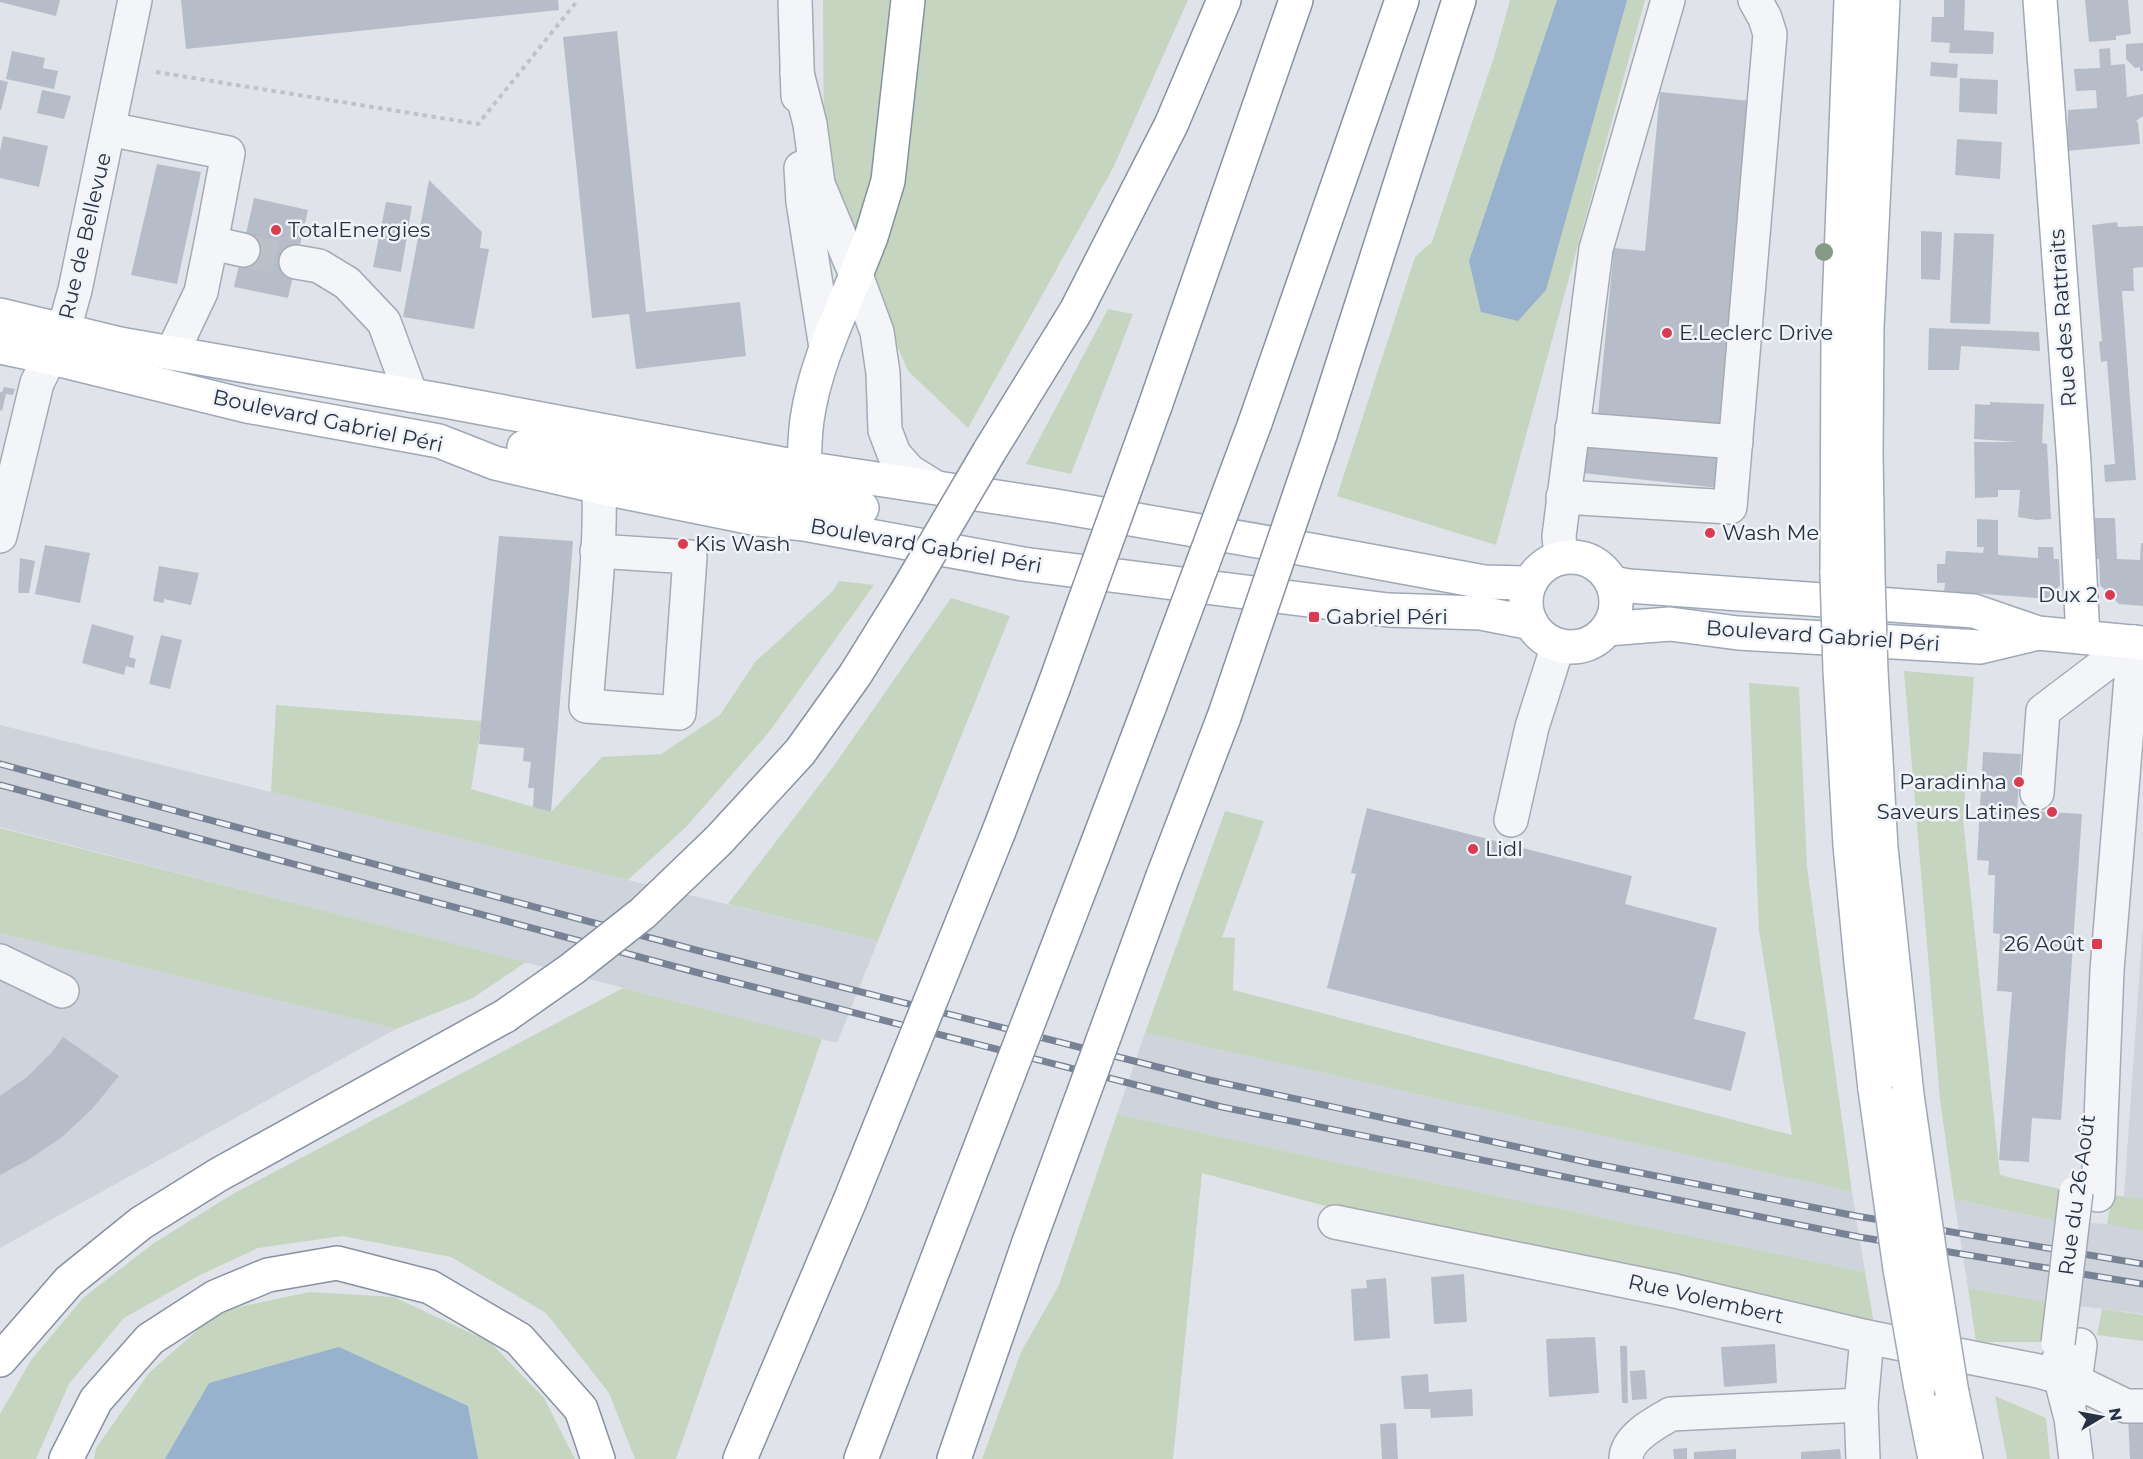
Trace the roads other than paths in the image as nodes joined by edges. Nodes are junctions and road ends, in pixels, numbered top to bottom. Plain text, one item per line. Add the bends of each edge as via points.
1 (135, 0) edge
2 (795, 0) edge
3 (908, 0) edge
4 (1224, 0) edge
5 (1296, 0) edge
6 (1402, 0) edge
7 (1459, 0) edge
8 (1668, 0) edge
9 (1755, 0) edge
10 (1851, 0) edge
11 (1883, 0) edge
12 (2040, 0) edge
13 (797, 73) junction
14 (109, 129) junction
15 (211, 243) junction
16 (243, 249) tunnel mouth
17 (296, 262) tunnel mouth
18 (856, 275) junction
19 (0, 315) edge
20 (64, 328) junction
21 (0, 347) edge
22 (826, 348) junction
23 (172, 353) junction
24 (48, 357) junction
25 (411, 395) junction
26 (445, 400) junction
27 (1573, 421) junction
28 (885, 430) junction
29 (439, 441) junction
30 (1736, 442) junction
31 (599, 487) junction
32 (935, 487) junction
33 (804, 497) junction
34 (1563, 497) junction
35 (862, 507) junction
36 (0, 536) edge
37 (597, 551) junction
38 (1561, 558) junction
39 (1852, 575) junction
40 (1530, 583) junction
41 (1612, 583) junction
42 (1531, 623) junction
43 (1607, 629) junction
44 (2038, 633) junction
45 (2083, 637) junction
46 (2138, 643) edge
47 (1558, 645) junction
48 (1856, 671) junction
49 (2037, 794) dead end
50 (1510, 820) dead end
51 (0, 961) edge
52 (62, 992) dead end
53 (1335, 1222) dead end
54 (1867, 1337) junction
55 (0, 1360) edge
56 (2067, 1378) junction
57 (1861, 1405) junction
58 (2143, 1406) edge
59 (66, 1459) edge
60 (598, 1459) edge
61 (740, 1459) edge
62 (861, 1459) edge
63 (954, 1459) edge
64 (1626, 1459) edge
65 (1863, 1459) edge
66 (1935, 1459) edge
67 (1966, 1459) edge
68 (2076, 1459) edge

1 - 14 street, Rue de Bellevue
2 - 13 street
3 - 18 main road via 888,181
4 - 55 main road, bridge via 1171,125 1076,311 855,675 800,752 719,840 643,913 572,969 505,1016 218,1175 141,1223 69,1281
5 - 61 main road, bridge via 1155,406 999,831 849,1203
6 - 62 main road, bridge via 1255,423
7 - 63 main road, bridge via 1320,435 1224,717 1029,1242
8 - 27 street via 1596,249
9 - 30 street via 1770,34
10 - 39 main road via 1838,334
11 - 39 main road
12 - 45 main road, Rue des Rattraits
13 - 18 street via 810,124 818,184
13 - 22 street via 803,202
14 - 15 street via 228,153
14 - 20 street, Rue de Bellevue
15 - 16 street
15 - 23 street via 201,292
17 - 25 street via 319,266 347,283 384,322
18 - 22 main road
18 - 28 street via 877,332
19 - 20 main road, Boulevard Gabriel Péri
20 - 23 main road, Boulevard Gabriel Péri
20 - 24 street, Rue de Bellevue
21 - 24 main road, Boulevard Gabriel Péri
22 - 33 main road via 807,419
23 - 25 main road, Boulevard Gabriel Péri
24 - 29 main road, Boulevard Gabriel Péri via 247,406
24 - 36 street, Rue de Bellevue via 37,383
25 - 26 main road, Boulevard Gabriel Péri
26 - 29 main road
26 - 33 main road, Boulevard Gabriel Péri
27 - 30 street
27 - 34 street
28 - 32 street via 894,454 909,471
28 - 35 street
29 - 31 main road, Boulevard Gabriel Péri via 495,463
29 - 33 main road via 503,443
30 - 34 street via 1730,507
31 - 33 main road, Boulevard Gabriel Péri via 758,519
31 - 37 street
32 - 35 main road, Boulevard Gabriel Péri
32 - 40 main road, Boulevard Gabriel Péri via 1484,582
33 - 35 main road, Boulevard Gabriel Péri
33 - 35 main road, Boulevard Gabriel Péri
34 - 38 street
35 - 42 main road, Boulevard Gabriel Péri via 1023,564 1388,610 1481,614
37 - 37 street via 586,706 679,713 690,557
38 - 40 main road
38 - 41 main road via 1596,565
39 - 48 main road, bridge
40 - 42 main road via 1527,610
41 - 43 main road via 1616,607
41 - 44 main road, Boulevard Gabriel Péri via 1974,611
42 - 47 main road via 1547,641
43 - 44 main road, Boulevard Gabriel Péri via 1670,624 1738,633 1980,647
43 - 47 main road via 1585,645
44 - 45 main road, Boulevard Gabriel Péri
45 - 46 main road, Boulevard Gabriel Péri
46 - 49 street via 2043,711
46 - 56 street, Rue du 26 Août, bridge via 2107,970 2083,1161 2087,1193
47 - 50 street via 1532,727
48 - 66 main road, bridge via 1850,845 1861,963 1899,1269
48 - 67 main road, bridge via 1881,848 1907,1095 1929,1251
51 - 52 street
53 - 54 street, Rue Volembert via 1675,1291
54 - 56 street, Rue Volembert
54 - 57 street
56 - 58 street, Rue Volembert via 2126,1406
56 - 68 street, Rue du 26 Août
57 - 64 street via 1671,1414 1643,1430 1626,1452
57 - 65 street
59 - 60 main road via 96,1400 150,1339 215,1297 268,1275 337,1263 430,1287 519,1339 581,1409

